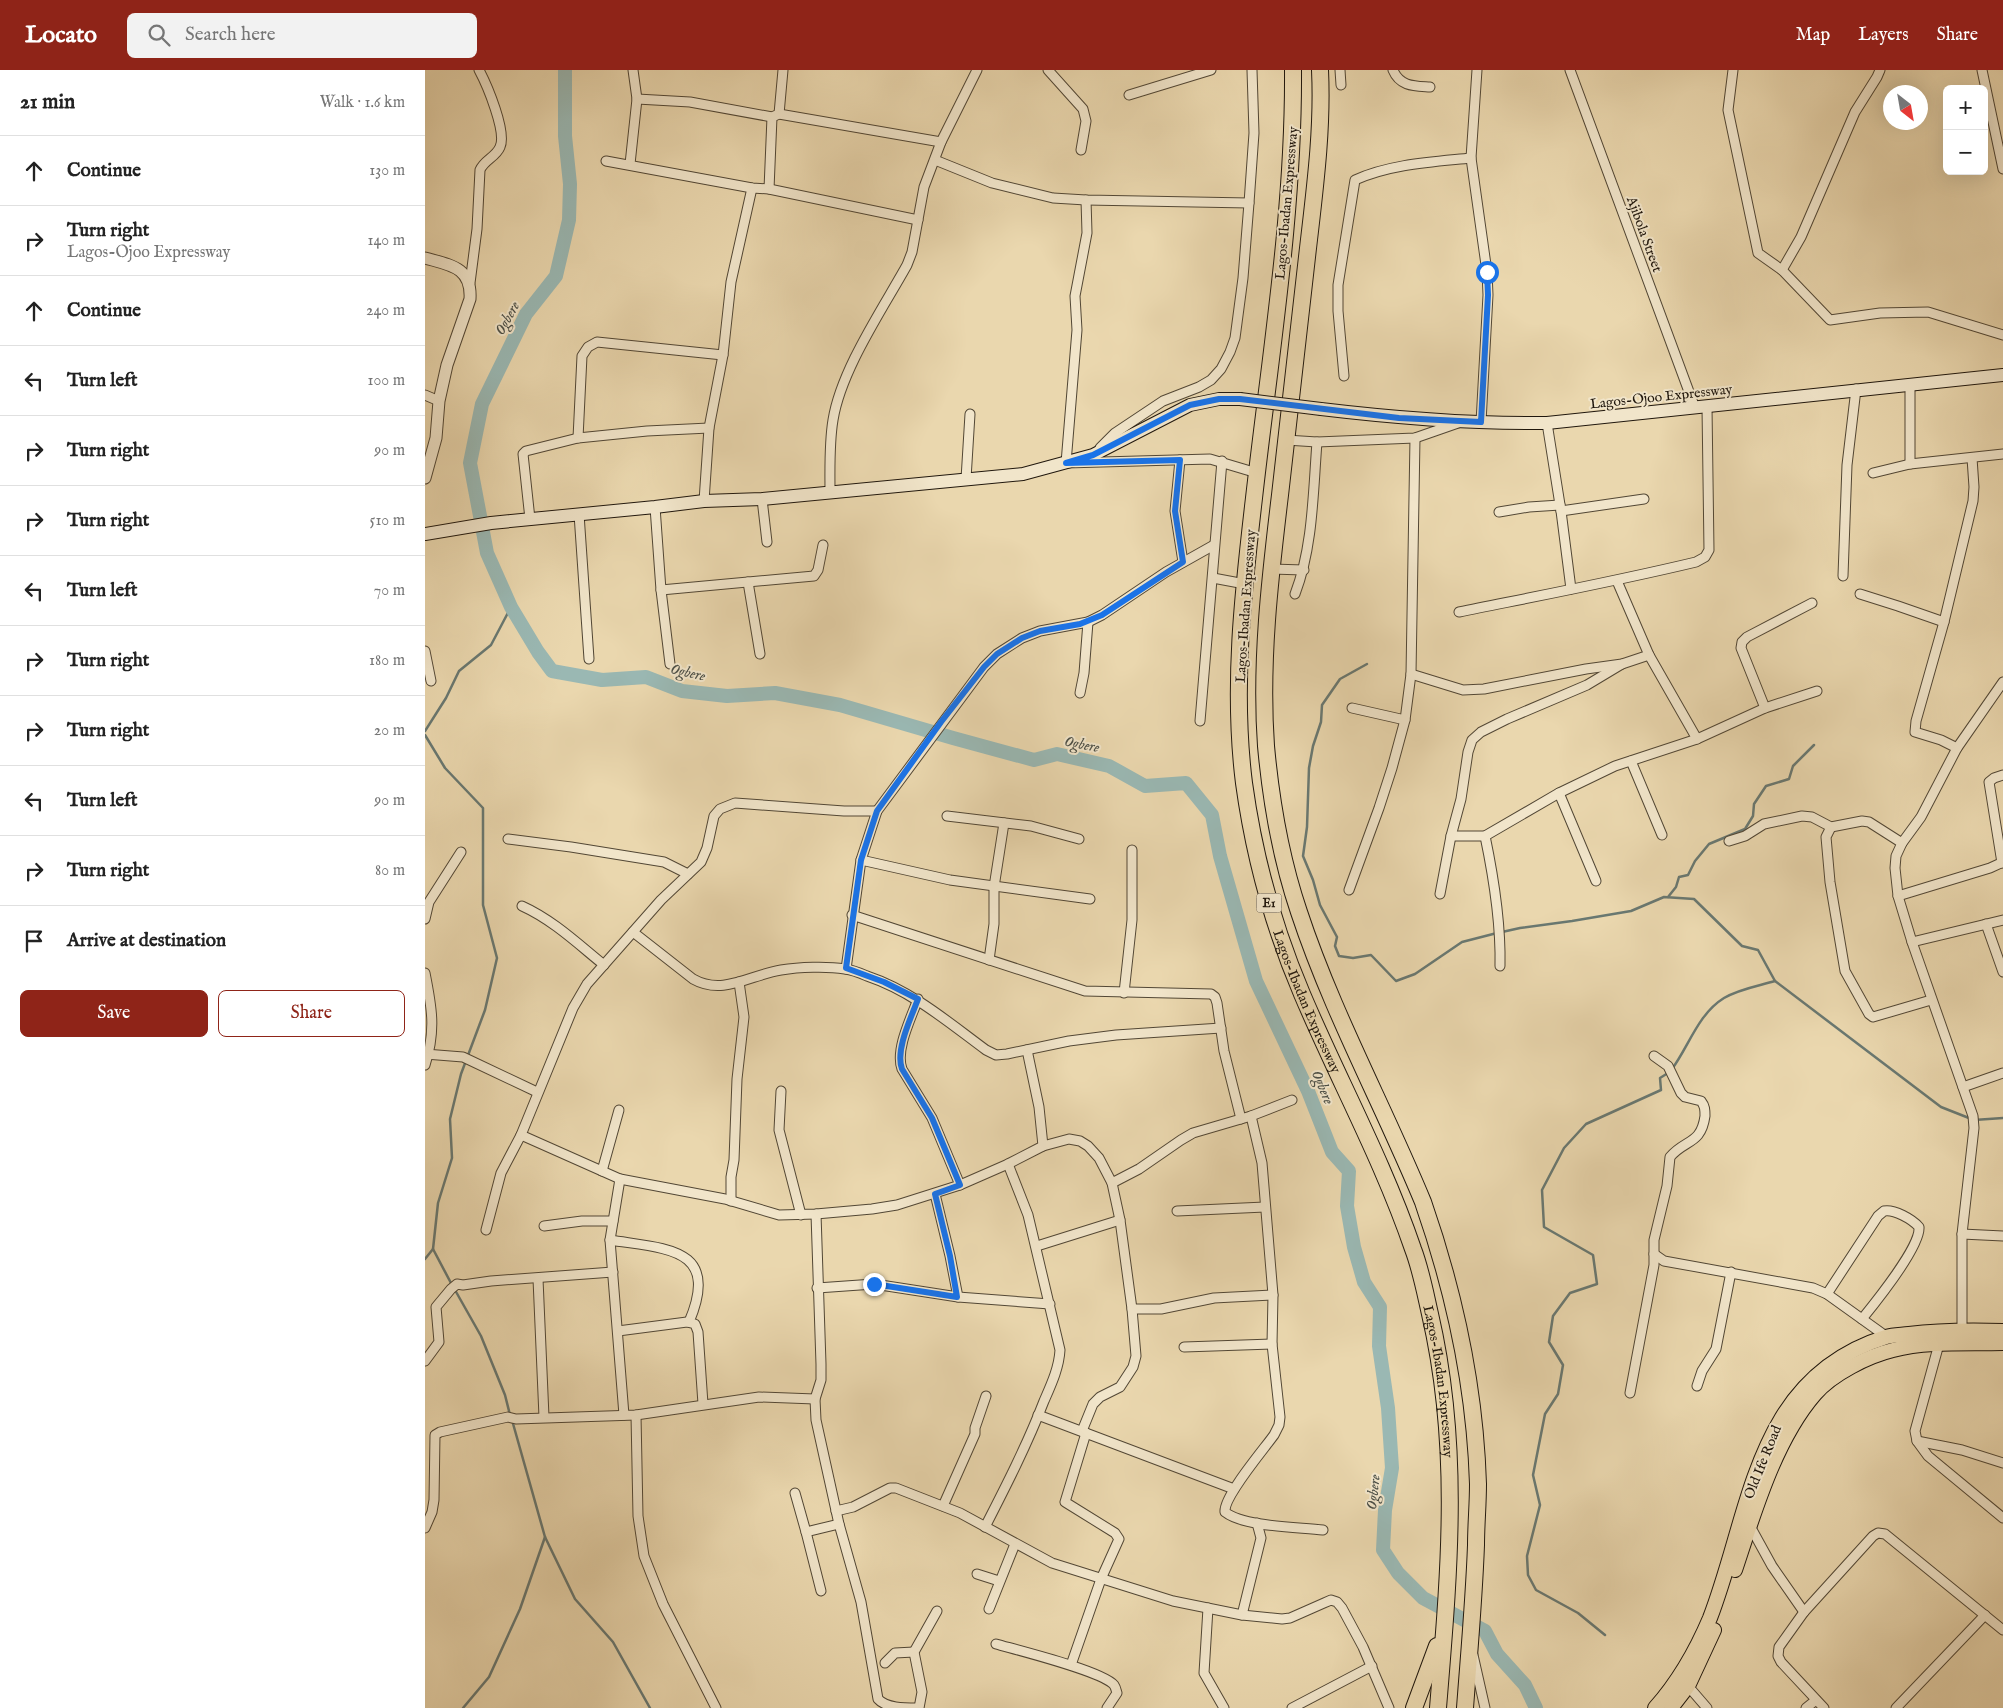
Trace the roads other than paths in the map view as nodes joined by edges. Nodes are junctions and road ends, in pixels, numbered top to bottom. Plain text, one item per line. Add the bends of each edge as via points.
1 (479, 70) edge
2 (633, 70) edge
3 (783, 70) edge
4 (977, 70) edge
5 (1047, 70) edge
6 (1211, 70) edge
7 (1252, 70) edge
8 (1293, 70) edge
9 (1320, 70) edge
10 (1340, 70) edge
11 (1393, 70) edge
12 (1477, 70) edge
13 (1570, 70) edge
14 (1733, 70) edge
15 (1880, 70) edge
16 (1982, 70) edge
17 (1341, 85) dead end
18 (1431, 87) dead end
19 (1129, 96) dead end
20 (637, 99) junction
21 (775, 116) junction
22 (941, 142) junction
23 (1081, 150) dead end
24 (1471, 158) junction
25 (935, 160) junction
26 (606, 161) dead end
27 (631, 164) junction
28 (2003, 169) edge
29 (752, 188) junction
30 (769, 189) junction
31 (1087, 200) junction
32 (1249, 203) junction
33 (918, 220) junction
34 (425, 258) edge
35 (1782, 270) junction
36 (470, 283) junction
37 (2003, 335) edge
38 (723, 355) junction
39 (2003, 375) edge
40 (1344, 376) dead end
41 (1910, 384) junction
42 (1856, 390) junction
43 (425, 395) edge
44 (439, 401) junction
45 (1701, 407) junction
46 (970, 414) dead end
47 (1462, 421) junction
48 (1481, 422) junction
49 (1547, 423) junction
50 (709, 428) junction
51 (578, 438) junction
52 (1415, 438) junction
53 (1286, 440) junction
54 (1317, 442) junction
55 (2003, 454) edge
56 (1093, 455) junction
57 (1973, 458) junction
58 (1180, 460) junction
59 (1223, 461) junction
60 (1066, 463) junction
61 (1910, 464) junction
62 (1257, 473) junction
63 (1873, 473) dead end
64 (425, 478) edge
65 (966, 479) junction
66 (830, 493) junction
67 (762, 499) junction
68 (1644, 499) dead end
69 (704, 500) junction
70 (655, 507) junction
71 (1561, 508) junction
72 (1499, 512) dead end
73 (579, 514) junction
74 (530, 519) junction
75 (425, 534) edge
76 (767, 542) dead end
77 (823, 545) dead end
78 (1214, 545) junction
79 (1183, 562) junction
80 (1271, 569) junction
81 (1304, 570) junction
82 (1843, 576) dead end
83 (1213, 578) junction
84 (1617, 581) junction
85 (748, 582) junction
86 (1245, 584) junction
87 (1571, 589) junction
88 (661, 590) junction
89 (1295, 594) dead end
90 (1860, 594) dead end
91 (1812, 603) dead end
92 (1459, 612) dead end
93 (1088, 622) junction
94 (1944, 622) junction
95 (425, 651) edge
96 (760, 654) dead end
97 (1649, 655) junction
98 (589, 659) dead end
99 (669, 664) dead end
100 (1622, 664) junction
101 (1411, 674) junction
102 (431, 681) dead end
103 (2002, 686) edge
104 (1817, 691) dead end
105 (1080, 693) dead end
106 (1352, 708) dead end
107 (1765, 708) junction
108 (1405, 720) junction
109 (1200, 721) dead end
110 (1697, 739) junction
111 (1957, 748) junction
112 (1631, 761) junction
113 (2003, 775) edge
114 (1559, 793) junction
115 (877, 811) junction
116 (947, 816) dead end
117 (1004, 823) junction
118 (1831, 827) junction
119 (1662, 835) dead end
120 (1451, 836) junction
121 (1485, 836) junction
122 (507, 839) dead end
123 (1079, 839) dead end
124 (1729, 841) dead end
125 (1902, 843) junction
126 (1132, 850) dead end
127 (461, 852) dead end
128 (861, 860) junction
129 (2002, 863) edge
130 (688, 874) junction
131 (1596, 881) dead end
132 (994, 887) junction
133 (1349, 890) dead end
134 (1440, 894) dead end
135 (1899, 896) junction
136 (1090, 899) dead end
137 (427, 902) edge
138 (522, 906) dead end
139 (852, 915) junction
140 (425, 919) edge
141 (2003, 920) edge
142 (1986, 924) junction
143 (633, 932) junction
144 (1912, 942) junction
145 (989, 960) junction
146 (604, 965) junction
147 (1500, 966) dead end
148 (846, 968) junction
149 (2003, 972) edge
150 (425, 973) edge
151 (739, 982) junction
152 (1124, 993) junction
153 (918, 999) junction
154 (1931, 1000) junction
155 (1221, 1028) junction
156 (1027, 1050) junction
157 (427, 1054) edge
158 (1654, 1056) dead end
159 (425, 1065) edge
160 (2003, 1074) edge
161 (1963, 1087) junction
162 (781, 1091) dead end
163 (537, 1092) junction
164 (1292, 1100) dead end
165 (619, 1110) dead end
166 (1251, 1116) junction
167 (1241, 1119) junction
168 (521, 1135) junction
169 (1043, 1146) junction
170 (1008, 1164) junction
171 (602, 1171) junction
172 (620, 1179) junction
173 (1112, 1183) junction
174 (960, 1185) junction
175 (935, 1194) junction
176 (731, 1201) junction
177 (1265, 1207) junction
178 (1177, 1211) dead end
179 (816, 1214) junction
180 (801, 1215) junction
181 (613, 1220) junction
182 (1119, 1220) junction
183 (544, 1226) dead end
184 (486, 1230) dead end
185 (1962, 1234) junction
186 (2003, 1236) edge
187 (610, 1240) junction
188 (1037, 1246) junction
189 (1654, 1254) junction
190 (1664, 1261) junction
191 (1654, 1265) junction
192 (613, 1272) junction
193 (1731, 1272) junction
194 (538, 1279) junction
195 (817, 1288) junction
196 (1827, 1294) junction
197 (1273, 1295) junction
198 (957, 1297) junction
199 (1050, 1304) junction
200 (1132, 1309) junction
201 (1862, 1319) junction
202 (689, 1322) junction
203 (1962, 1330) junction
204 (618, 1331) junction
205 (2003, 1331) edge
206 (1887, 1337) junction
207 (2003, 1343) edge
208 (1272, 1344) junction
209 (1939, 1344) junction
210 (1183, 1347) dead end
211 (425, 1360) edge
212 (1697, 1386) dead end
213 (1629, 1393) dead end
214 (986, 1396) dead end
215 (815, 1399) junction
216 (703, 1404) junction
217 (624, 1415) junction
218 (636, 1415) junction
219 (1038, 1415) junction
220 (543, 1417) junction
221 (1084, 1432) junction
222 (1917, 1441) junction
223 (2003, 1463) edge
224 (1234, 1489) junction
225 (795, 1493) dead end
226 (943, 1506) junction
227 (1751, 1507) junction
228 (836, 1511) junction
229 (2003, 1518) edge
230 (1257, 1523) junction
231 (839, 1524) junction
232 (1750, 1526) junction
233 (985, 1527) junction
234 (425, 1528) edge
235 (1323, 1530) dead end
236 (807, 1532) junction
237 (1015, 1544) junction
238 (977, 1574) dead end
239 (1101, 1579) junction
240 (999, 1581) junction
241 (821, 1591) dead end
242 (1208, 1608) junction
243 (989, 1609) dead end
244 (937, 1611) dead end
245 (1804, 1612) junction
246 (1242, 1614) junction
247 (1985, 1615) junction
248 (1445, 1623) junction
249 (2003, 1630) edge
250 (1470, 1641) junction
251 (996, 1644) dead end
252 (914, 1652) junction
253 (885, 1663) dead end
254 (1071, 1665) junction
255 (1372, 1666) junction
256 (1688, 1686) junction
257 (1816, 1700) junction
258 (715, 1708) edge
259 (918, 1708) edge
260 (1107, 1708) edge
261 (1224, 1708) edge
262 (1292, 1708) edge
263 (1389, 1708) edge
264 (1414, 1708) edge
265 (1439, 1708) edge
266 (1465, 1708) edge
267 (1485, 1708) edge
268 (1655, 1708) edge
269 (1671, 1708) edge
270 (1707, 1708) edge
271 (1805, 1708) edge
272 (1824, 1708) edge
273 (1896, 1708) edge

1 - 36 street via 492,98 502,141 498,151 483,163 480,170
2 - 20 street
3 - 21 street
4 - 22 street
5 - 23 street via 1083,109 1086,121
6 - 19 street
7 - 32 street via 1254,133
8 - 62 highway, Lagos-Ibadan Expressway / E1 via 1287,209
9 - 53 highway, Lagos-Ibadan Expressway / E1 via 1319,127 1310,232
10 - 17 street
11 - 18 street via 1407,85
12 - 24 street
13 - 45 street, Ajibola Street
14 - 35 street via 1728,110 1757,253
15 - 35 street via 1855,112 1801,237
16 - 28 street
20 - 21 street via 690,102
20 - 27 street
21 - 22 street
21 - 30 street
22 - 25 street
24 - 40 street via 1372,172 1355,180 1338,285
24 - 48 street via 1488,295
25 - 31 street via 992,183 1032,194
25 - 33 street via 924,187
26 - 27 street
27 - 29 street
29 - 30 street
29 - 38 street via 731,282
30 - 33 street
31 - 32 street
31 - 60 street via 1087,233 1075,296 1077,330
32 - 56 street via 1235,338 1221,370 1199,387 1163,401 1129,423
33 - 66 street via 907,265 851,366 836,406 831,440
34 - 36 street via 458,268
35 - 37 street via 1830,320 1881,313 1928,312
36 - 44 street via 470,299 447,365
38 - 50 street
38 - 51 street via 597,342 588,347 583,356
39 - 41 main road, Lagos-Ojoo Expressway
41 - 42 main road, Lagos-Ojoo Expressway
41 - 61 street
42 - 45 main road, Lagos-Ojoo Expressway
42 - 82 street via 1847,466
43 - 44 street
44 - 64 street via 436,438
45 - 49 main road, Lagos-Ojoo Expressway
45 - 84 street, Ajibola Street via 1709,550 1696,562
46 - 65 street
47 - 48 main road, Lagos-Ojoo Expressway
47 - 52 street
47 - 56 main road, Lagos-Ojoo Expressway, bridge via 1399,418 1219,399 1190,405
48 - 49 main road, Lagos-Ojoo Expressway
49 - 71 street
50 - 51 street
50 - 69 street
51 - 74 street via 524,452
52 - 54 street
52 - 101 street
53 - 54 street
53 - 80 highway, Lagos-Ibadan Expressway / E1
54 - 81 street
55 - 57 street
56 - 60 main road, Lagos-Ojoo Expressway
57 - 61 street
57 - 94 street via 1973,501
58 - 59 street
58 - 60 street
58 - 79 street via 1175,511
59 - 62 street
59 - 78 street
60 - 65 main road, Lagos-Ojoo Expressway via 1023,474
61 - 63 street
62 - 86 highway, Lagos-Ibadan Expressway / E1
65 - 66 main road, Lagos-Ojoo Expressway
66 - 67 main road, Lagos-Ojoo Expressway
67 - 69 main road, Lagos-Ojoo Expressway
67 - 76 street
68 - 71 street
69 - 70 main road, Lagos-Ojoo Expressway
70 - 73 main road, Lagos-Ojoo Expressway
70 - 88 street
71 - 72 street via 1529,507
71 - 87 street
73 - 74 main road, Lagos-Ojoo Expressway
73 - 98 street
74 - 75 main road, Lagos-Ojoo Expressway
77 - 85 street via 818,570 813,576
78 - 79 street
78 - 83 street
79 - 93 street
80 - 81 street
80 - 250 highway, Lagos-Ibadan Expressway / E1 via 1265,651 1265,722 1274,802 1290,882 1320,969 1423,1202 1437,1242 1465,1357 1478,1486
81 - 89 street
83 - 86 street
83 - 109 street
84 - 87 street, Ajibola Street
84 - 97 street
85 - 88 street
85 - 96 street
86 - 248 highway, Lagos-Ibadan Expressway / E1 via 1239,714 1244,782 1257,859 1301,992 1415,1253 1436,1338 1449,1428 1451,1472
87 - 92 street, Ajibola Street
88 - 99 street
90 - 94 street
91 - 107 street via 1742,642 1741,648
93 - 105 street
93 - 115 street via 1040,631 997,654 941,722
94 - 111 street via 1915,732
95 - 102 street
97 - 100 street
97 - 110 street
100 - 101 street via 1463,690
100 - 120 street via 1580,688 1507,718 1473,740 1467,752 1461,800
101 - 108 street
103 - 111 street
104 - 107 street
106 - 108 street
107 - 110 street
108 - 133 street via 1379,808
110 - 112 street
111 - 125 street via 1921,818
112 - 114 street
112 - 119 street
113 - 129 street via 1989,782
114 - 121 street
114 - 131 street
115 - 128 street
115 - 130 street via 727,805 713,816 705,854
116 - 117 street
117 - 123 street via 1031,826
117 - 132 street
118 - 124 street via 1812,817 1791,817 1764,824
118 - 125 street via 1869,822
118 - 154 street via 1827,837 1830,882 1848,979 1873,1017
120 - 121 street
120 - 134 street
121 - 147 street via 1494,882
122 - 130 street via 664,862
125 - 135 street via 1895,868
126 - 152 street via 1132,920
127 - 137 street
128 - 132 street
128 - 139 street
129 - 135 street
130 - 143 street
132 - 136 street
132 - 145 street via 994,924
135 - 144 street
137 - 140 street
138 - 146 street via 539,914
139 - 145 street
139 - 148 street
141 - 142 street
142 - 144 street
142 - 149 street
143 - 146 street
143 - 151 street via 703,985 717,987
144 - 154 street
145 - 152 street via 1085,991
146 - 163 street via 587,984 573,1008
148 - 151 street via 781,970
148 - 153 street
150 - 157 street via 432,1020 432,1043
151 - 176 street via 744,1017 737,1079
152 - 155 street via 1211,994 1217,1003
153 - 156 street via 986,1050 997,1055
153 - 174 street via 899,1061 932,1118
154 - 161 street
155 - 156 street via 1116,1035
155 - 167 street
156 - 169 street
157 - 159 street
157 - 163 street via 463,1058
158 - 189 street via 1668,1066 1681,1093 1701,1101 1705,1109 1701,1132 1669,1157
160 - 161 street
161 - 185 street via 1974,1128
162 - 180 street via 779,1130
163 - 168 street
164 - 166 street
165 - 171 street
166 - 167 street
166 - 177 street via 1262,1163
167 - 173 street via 1187,1136
168 - 171 street
168 - 184 street via 501,1173
169 - 170 street
169 - 173 street via 1069,1139 1080,1141 1099,1158
170 - 174 street
170 - 188 street
171 - 172 street
172 - 176 street
172 - 181 street
173 - 182 street
174 - 175 street
175 - 179 street via 897,1205
175 - 198 street
176 - 180 street via 779,1216
177 - 178 street
177 - 197 street
179 - 180 street
179 - 195 street
181 - 183 street
181 - 187 street
182 - 188 street
182 - 200 street
185 - 186 street
185 - 203 street
187 - 192 street
187 - 202 street via 672,1250 691,1262 697,1272 698,1288
188 - 199 street
189 - 190 street
189 - 191 street
190 - 191 street
190 - 193 street
191 - 213 street
192 - 194 street
192 - 204 street
193 - 196 street via 1813,1288
193 - 212 street via 1716,1349
194 - 211 street via 454,1286 436,1307 439,1342
194 - 220 street
195 - 198 street via 874,1284
195 - 215 street via 821,1380
196 - 201 street
196 - 201 street via 1883,1211 1893,1211 1915,1223 1919,1227 1917,1236 1901,1267
197 - 200 street via 1214,1298 1161,1309
197 - 208 street
198 - 199 street
199 - 219 street via 1061,1350
200 - 221 street via 1136,1356 1133,1366 1120,1387 1093,1404
201 - 206 street
202 - 204 street
202 - 216 street via 695,1324 699,1332
203 - 205 main road, Old Ife Road
203 - 206 main road, Old Ife Road
204 - 217 street
206 - 227 main road, Old Ife Road via 1831,1363 1804,1387 1771,1436
207 - 209 main road, Old Ife Road
208 - 210 street
208 - 224 street via 1279,1425
209 - 222 street via 1915,1431
209 - 227 main road, Old Ife Road via 1881,1353 1844,1372 1815,1394 1793,1424
214 - 226 street via 975,1434
215 - 216 street via 759,1397
215 - 228 street via 822,1454
216 - 218 street
217 - 218 street
217 - 220 street
218 - 258 street via 638,1516 644,1556 663,1604
219 - 221 street
219 - 233 street
220 - 234 street via 512,1418 435,1435 434,1500
221 - 224 street
221 - 239 street via 1065,1502 1118,1536
222 - 223 street
222 - 229 street via 1928,1456
224 - 230 street via 1225,1512
225 - 236 street
226 - 228 street via 890,1488 853,1507
226 - 233 street
227 - 232 main road, Old Ife Road
227 - 268 main road, Old Ife Road via 1706,1625 1683,1673
228 - 231 street
230 - 235 street
230 - 246 street via 1261,1538
231 - 236 street
231 - 259 street via 861,1602 878,1699 890,1708
232 - 245 street
232 - 256 main road, Old Ife Road via 1717,1622
233 - 237 street
236 - 241 street
237 - 239 street via 1052,1563
237 - 240 street
238 - 240 street
239 - 242 street
239 - 254 street
240 - 243 street
242 - 246 street
242 - 261 street via 1204,1673
244 - 252 street
245 - 247 street via 1879,1533 1885,1534
245 - 257 street via 1779,1647 1778,1656
246 - 255 street via 1290,1618 1331,1600 1337,1602
247 - 249 street
247 - 273 street
248 - 264 highway
248 - 265 highway, Lagos-Ibadan Expressway / E1
250 - 266 highway, Lagos-Ibadan Expressway / E1
250 - 267 street
251 - 254 street
252 - 253 street via 895,1653
252 - 259 street via 922,1692
254 - 260 street via 1115,1686 1117,1693
255 - 262 street
255 - 263 street
256 - 269 main road, Old Ife Road
256 - 270 street
257 - 271 street
257 - 272 street

